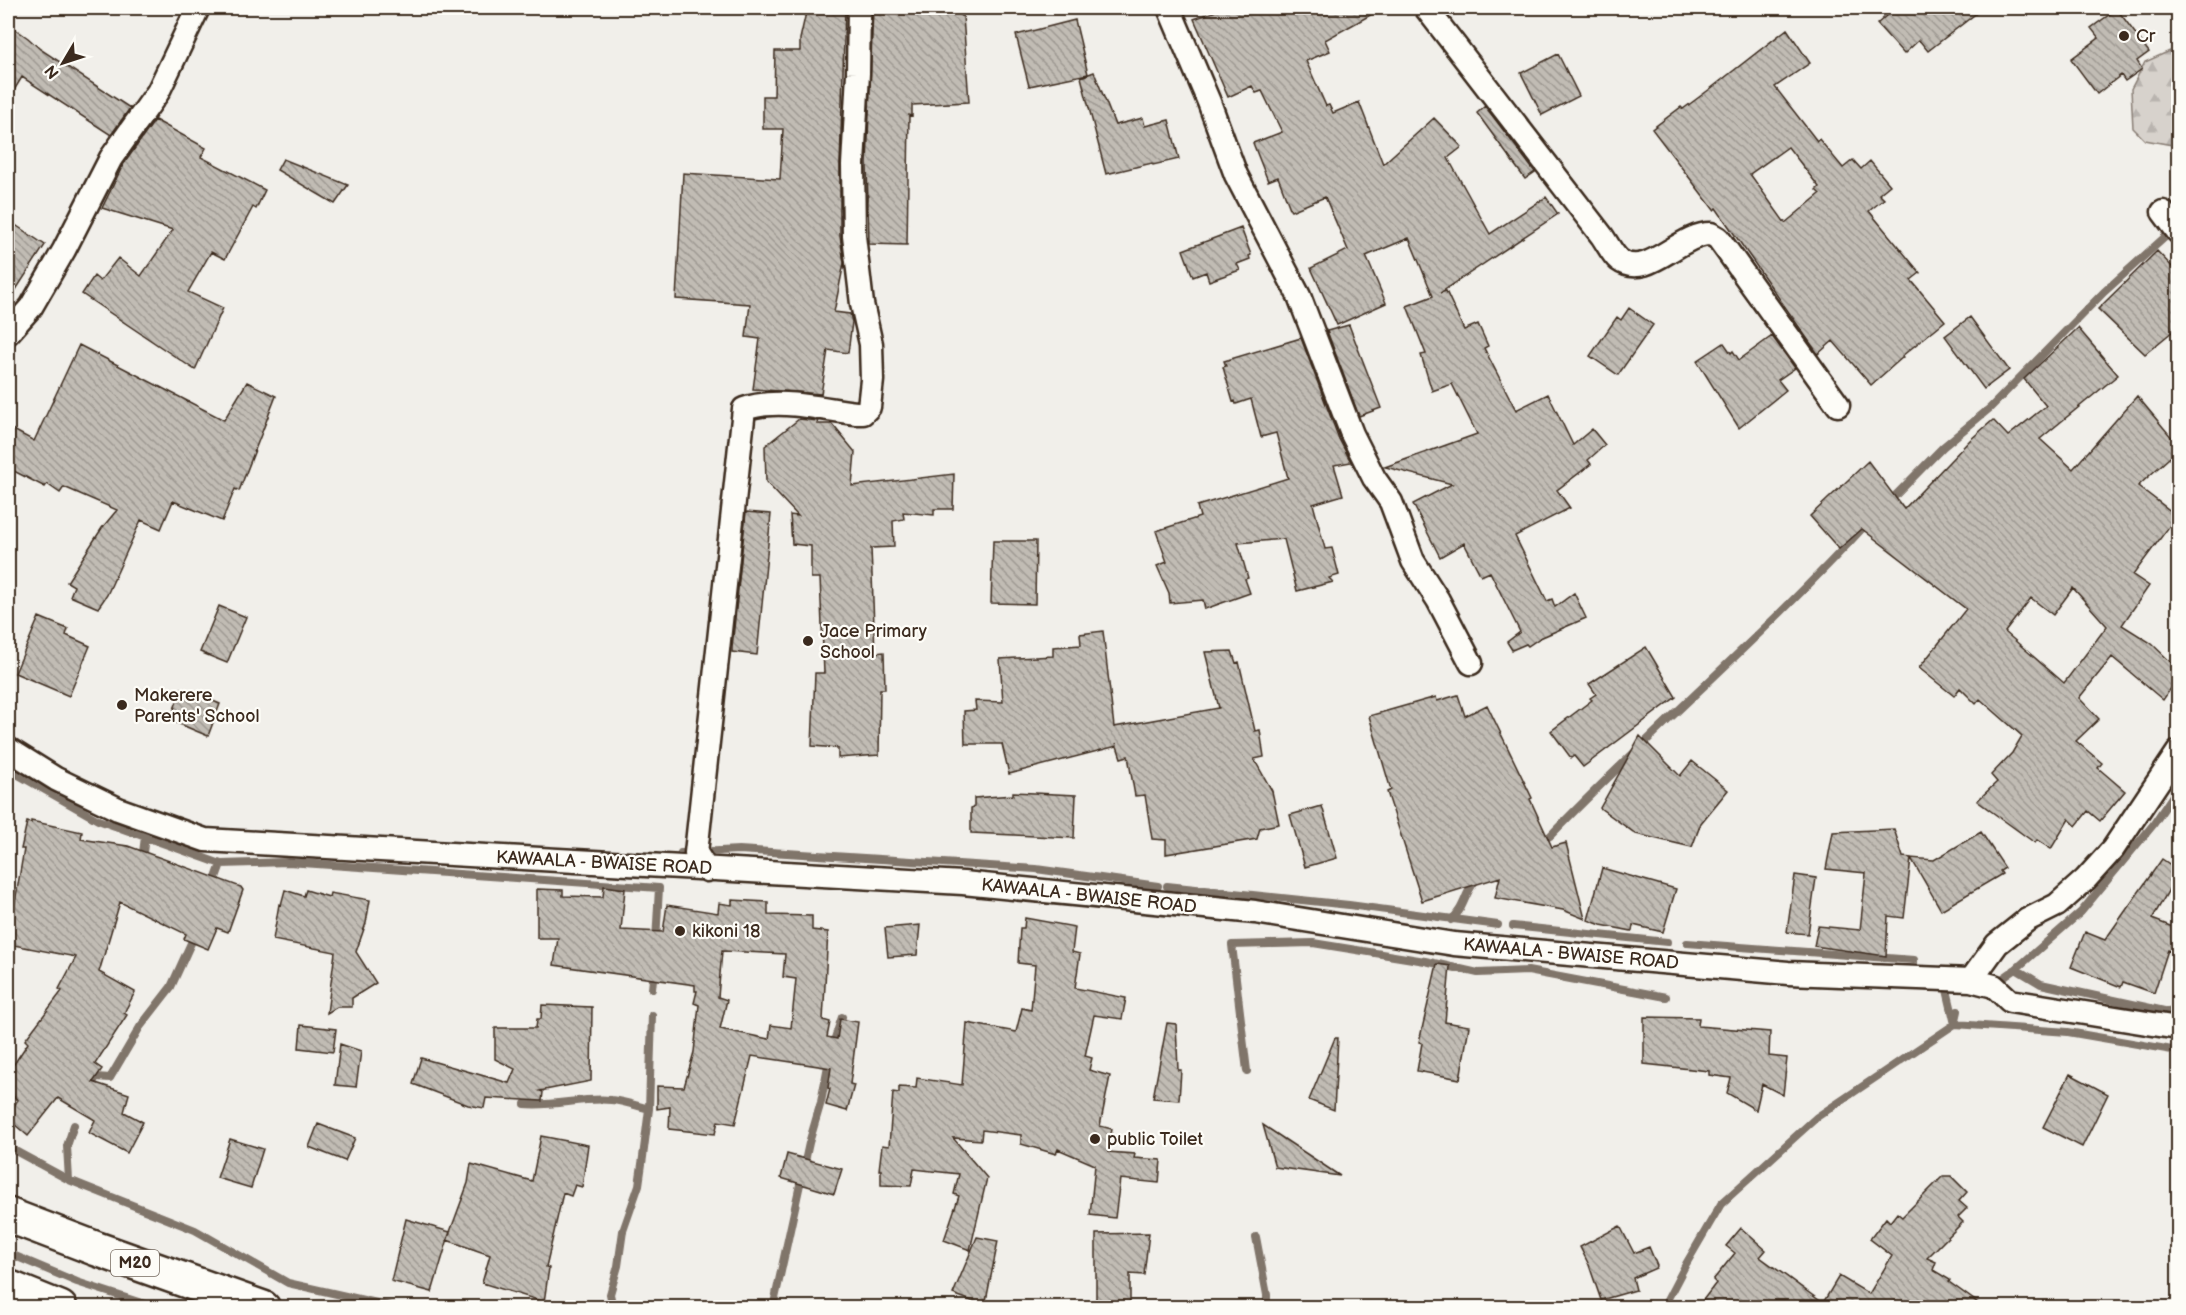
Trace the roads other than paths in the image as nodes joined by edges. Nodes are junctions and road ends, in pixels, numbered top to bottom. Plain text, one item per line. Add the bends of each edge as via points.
1 (198, 8) edge
2 (859, 8) edge
3 (1169, 8) edge
4 (1426, 8) edge
5 (2163, 212) dead end
6 (2178, 232) edge
7 (8, 333) edge
8 (1838, 405) dead end
9 (1471, 663) dead end
10 (8, 750) edge
11 (2178, 752) edge
12 (707, 870) junction
13 (1971, 980) junction
14 (2178, 1028) edge
15 (8, 1215) edge
16 (8, 1287) edge
17 (60, 1308) edge
18 (263, 1308) edge

1 - 7 street via 158,92 111,158 30,307
2 - 12 street via 854,236 871,344 869,407 856,414 783,405 744,409 696,853
3 - 9 street via 1236,175 1299,296 1352,434 1391,502 1413,561
4 - 8 street via 1617,259 1631,266 1644,265 1695,236 1710,234 1718,238
5 - 6 street
10 - 12 street, KAWAALA - BWAISE ROAD via 118,809 205,840
11 - 13 street via 2113,849 2085,880 2057,905 2027,920 1997,944
12 - 13 street, KAWAALA - BWAISE ROAD via 975,884 1255,912 1454,944 1788,973
13 - 14 street, KAWAALA - BWAISE ROAD via 2002,994
15 - 18 highway, M20
16 - 17 highway

